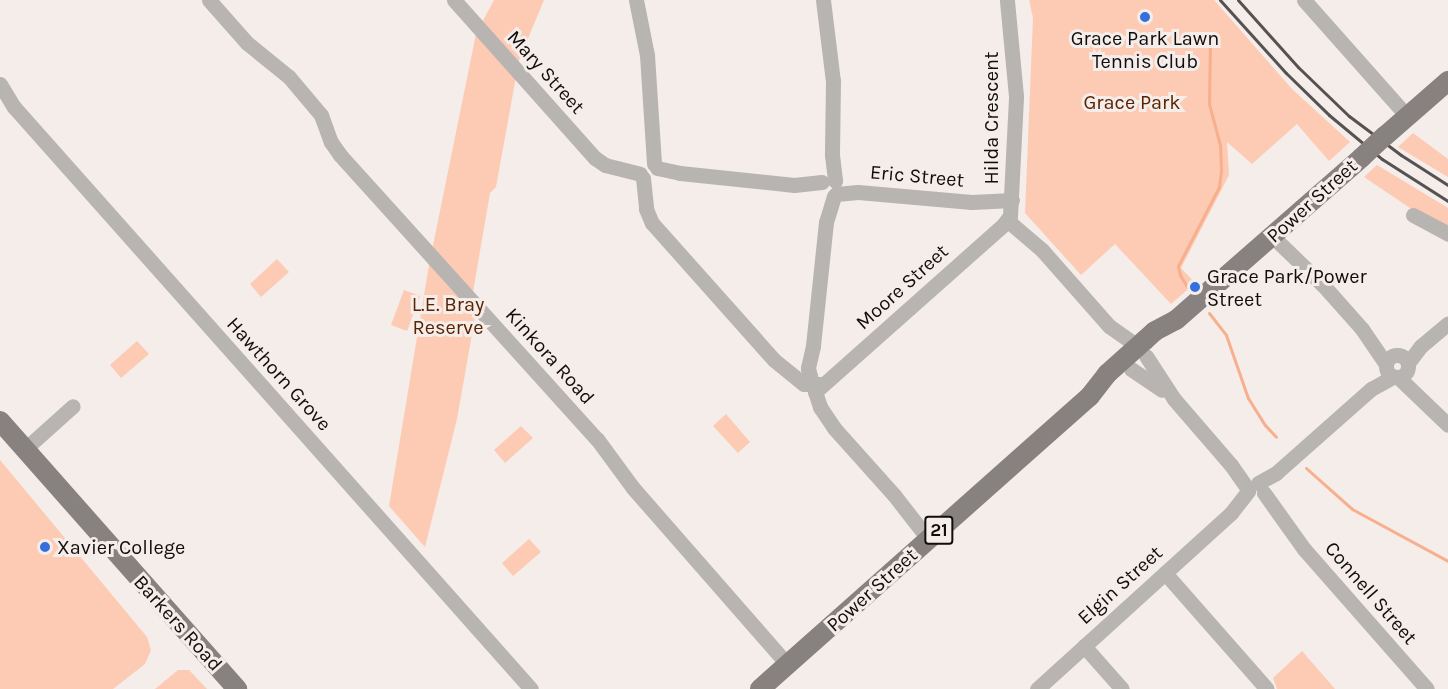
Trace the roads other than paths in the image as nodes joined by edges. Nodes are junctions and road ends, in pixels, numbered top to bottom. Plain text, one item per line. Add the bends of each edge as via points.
1 (209, 0) edge
2 (454, 0) edge
3 (636, 0) edge
4 (823, 0) edge
5 (1007, 0) edge
6 (1304, 0) edge
7 (1448, 81) edge
8 (0, 84) edge
9 (1408, 117) junction
10 (648, 171) junction
11 (830, 188) junction
12 (1010, 211) junction
13 (1413, 215) dead end
14 (1276, 233) junction
15 (1448, 234) edge
16 (1448, 323) edge
17 (1135, 357) junction
18 (1397, 366) junction
19 (811, 387) junction
20 (73, 406) dead end
21 (0, 421) edge
22 (1448, 425) edge
23 (25, 449) junction
24 (1256, 491) junction
25 (932, 537) junction
26 (1165, 573) junction
27 (1084, 646) junction
28 (788, 665) junction
29 (1424, 688) edge
30 (237, 689) edge
31 (531, 689) edge
32 (760, 689) edge
33 (1037, 689) edge
34 (1122, 689) edge
35 (1267, 689) edge

1 - 28 street, Kinkora Road via 248,43 289,78 321,115 340,155 597,440 633,488
2 - 10 street, Mary Street via 595,158 610,166
3 - 10 street via 647,55
4 - 11 street via 833,81
5 - 12 street, Hilda Crescent via 1016,96
6 - 9 street
7 - 9 main road, Power Street / 21
8 - 31 street, Hawthorn Grove via 14,107
9 - 14 main road, Power Street / 21, bridge
10 - 11 street, Eric Street
10 - 19 street via 645,204 652,223 774,360 790,384
11 - 12 street, Eric Street via 972,202
11 - 19 street via 813,346 816,368
12 - 17 street, Connell Street
12 - 19 street, Moore Street
13 - 15 street
14 - 17 main road, Power Street / 21 via 1176,320 1162,341
14 - 18 street
16 - 18 street, Elgin Street
17 - 24 street, Connell Street
17 - 25 main road, Power Street / 21 via 1114,383 1090,396
18 - 22 street
18 - 24 street, Elgin Street
19 - 25 street via 834,428
20 - 23 street
21 - 23 main road, Barkers Road
23 - 30 main road, Barkers Road
24 - 26 street, Elgin Street
24 - 29 street, Connell Street
25 - 28 main road, Power Street / 21
26 - 27 street, Elgin Street
26 - 35 street
27 - 33 street, Elgin Street
27 - 34 street
28 - 32 main road, Power Street / 21

